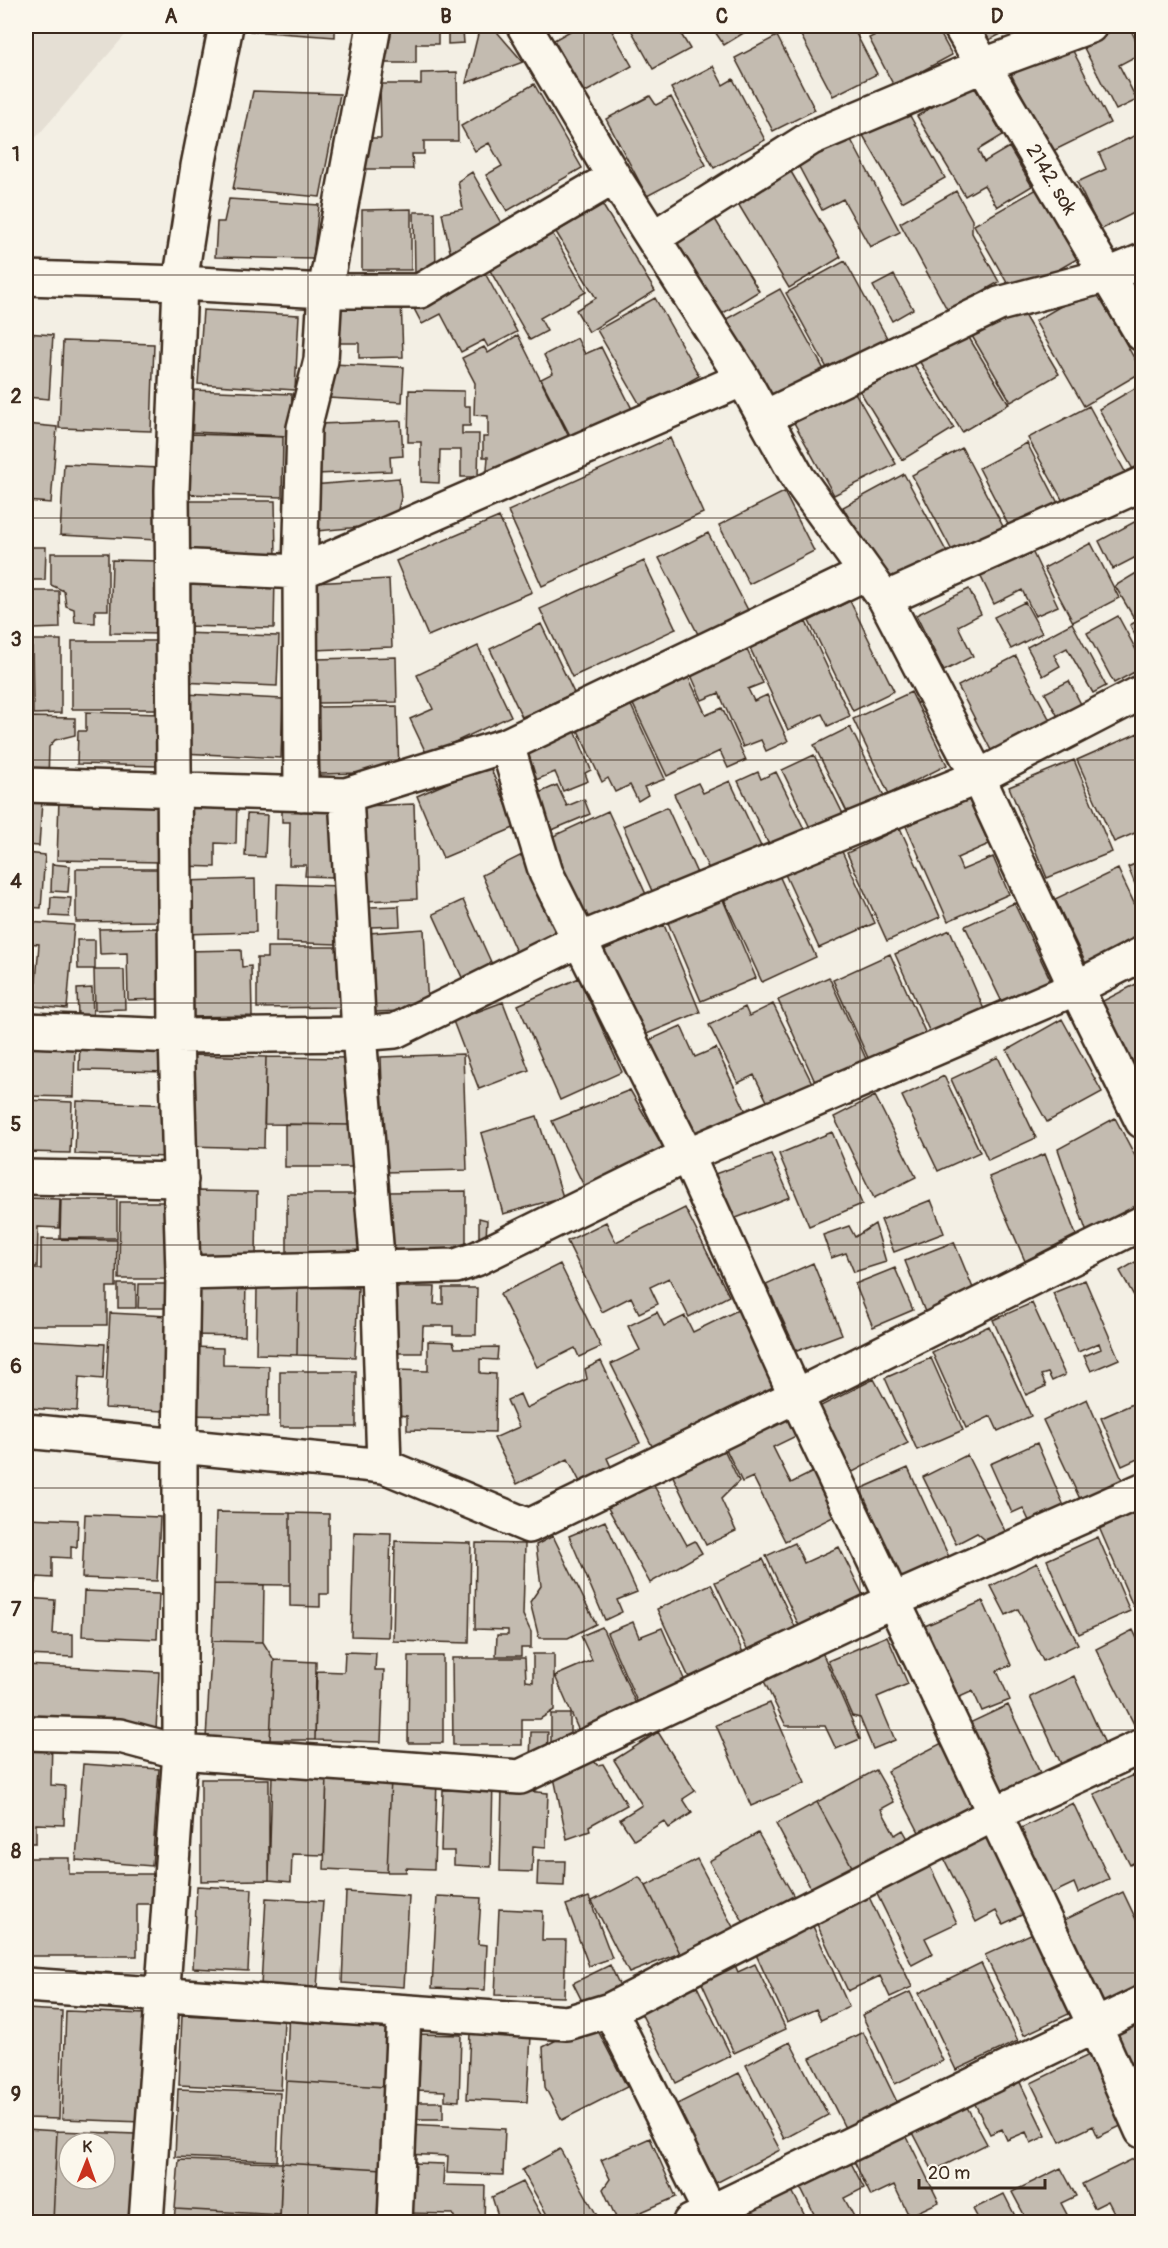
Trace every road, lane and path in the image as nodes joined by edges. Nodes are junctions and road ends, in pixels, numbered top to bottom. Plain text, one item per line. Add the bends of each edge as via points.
1 (226, 26) edge
2 (374, 26) edge
3 (524, 26) edge
4 (960, 26) edge
5 (1090, 26) edge
6 (984, 65) junction
7 (614, 177) junction
8 (653, 238) junction
9 (1143, 261) edge
10 (1108, 275) junction
11 (26, 278) edge
12 (180, 283) junction
13 (325, 291) junction
14 (1143, 334) edge
15 (742, 379) junction
16 (765, 417) junction
17 (1143, 484) edge
18 (173, 566) junction
19 (300, 572) junction
20 (866, 573) junction
21 (885, 599) junction
22 (1143, 692) edge
23 (507, 745) junction
24 (978, 777) junction
25 (26, 785) edge
26 (173, 790) junction
27 (301, 794) junction
28 (346, 795) junction
29 (579, 940) junction
30 (1143, 954) edge
31 (1076, 988) junction
32 (26, 1030) edge
33 (359, 1034) junction
34 (176, 1036) junction
35 (1143, 1121) edge
36 (687, 1155) junction
37 (26, 1177) edge
38 (181, 1180) junction
39 (1143, 1223) edge
40 (378, 1269) junction
41 (183, 1273) junction
42 (796, 1396) junction
43 (26, 1431) edge
44 (180, 1445) junction
45 (384, 1466) junction
46 (1143, 1490) edge
47 (892, 1601) junction
48 (26, 1733) edge
49 (1143, 1746) edge
50 (180, 1752) junction
51 (994, 1814) junction
52 (26, 1985) edge
53 (162, 1993) junction
54 (1143, 2003) edge
55 (610, 2010) junction
56 (404, 2013) junction
57 (1095, 2026) junction
58 (1143, 2131) edge
59 (705, 2219) edge
60 (146, 2223) edge
61 (394, 2223) edge

1 - 12 street
2 - 13 street
3 - 7 street
4 - 6 street, 2142. sok
5 - 6 street
6 - 8 street via 811,138
6 - 10 street, 2142. sok
7 - 8 street
7 - 13 street via 420,291
8 - 15 street
9 - 10 street
10 - 14 street, 2142. sok
10 - 16 street via 999,304
11 - 12 street
12 - 13 street
12 - 18 street
13 - 19 street via 321,360 304,428
15 - 16 street
15 - 19 street
16 - 20 street via 798,478
17 - 21 street
18 - 19 street
18 - 26 street
19 - 27 street
20 - 21 street
20 - 23 street
21 - 24 street
22 - 24 street
23 - 28 street
23 - 29 street via 546,873
24 - 29 street
24 - 31 street
25 - 26 street
26 - 27 street
26 - 34 street
27 - 28 street
28 - 33 street
29 - 33 street via 395,1031
29 - 36 street
30 - 31 street
31 - 35 street
31 - 36 street
32 - 34 street
33 - 34 street
33 - 40 street
34 - 38 street
36 - 40 street via 476,1259 456,1266
36 - 42 street
37 - 38 street
38 - 41 street
39 - 42 street
40 - 41 street
40 - 45 street
41 - 44 street
42 - 45 street via 529,1526
42 - 47 street
43 - 44 street
44 - 45 street
44 - 50 street
46 - 47 street
47 - 50 street via 520,1777
47 - 51 street
48 - 50 street via 120,1736
49 - 51 street
50 - 53 street
51 - 55 street
51 - 57 street
52 - 53 street
53 - 56 street
53 - 60 street
54 - 57 street
55 - 56 street via 567,2023
55 - 59 street
56 - 61 street
57 - 58 street
57 - 59 street

